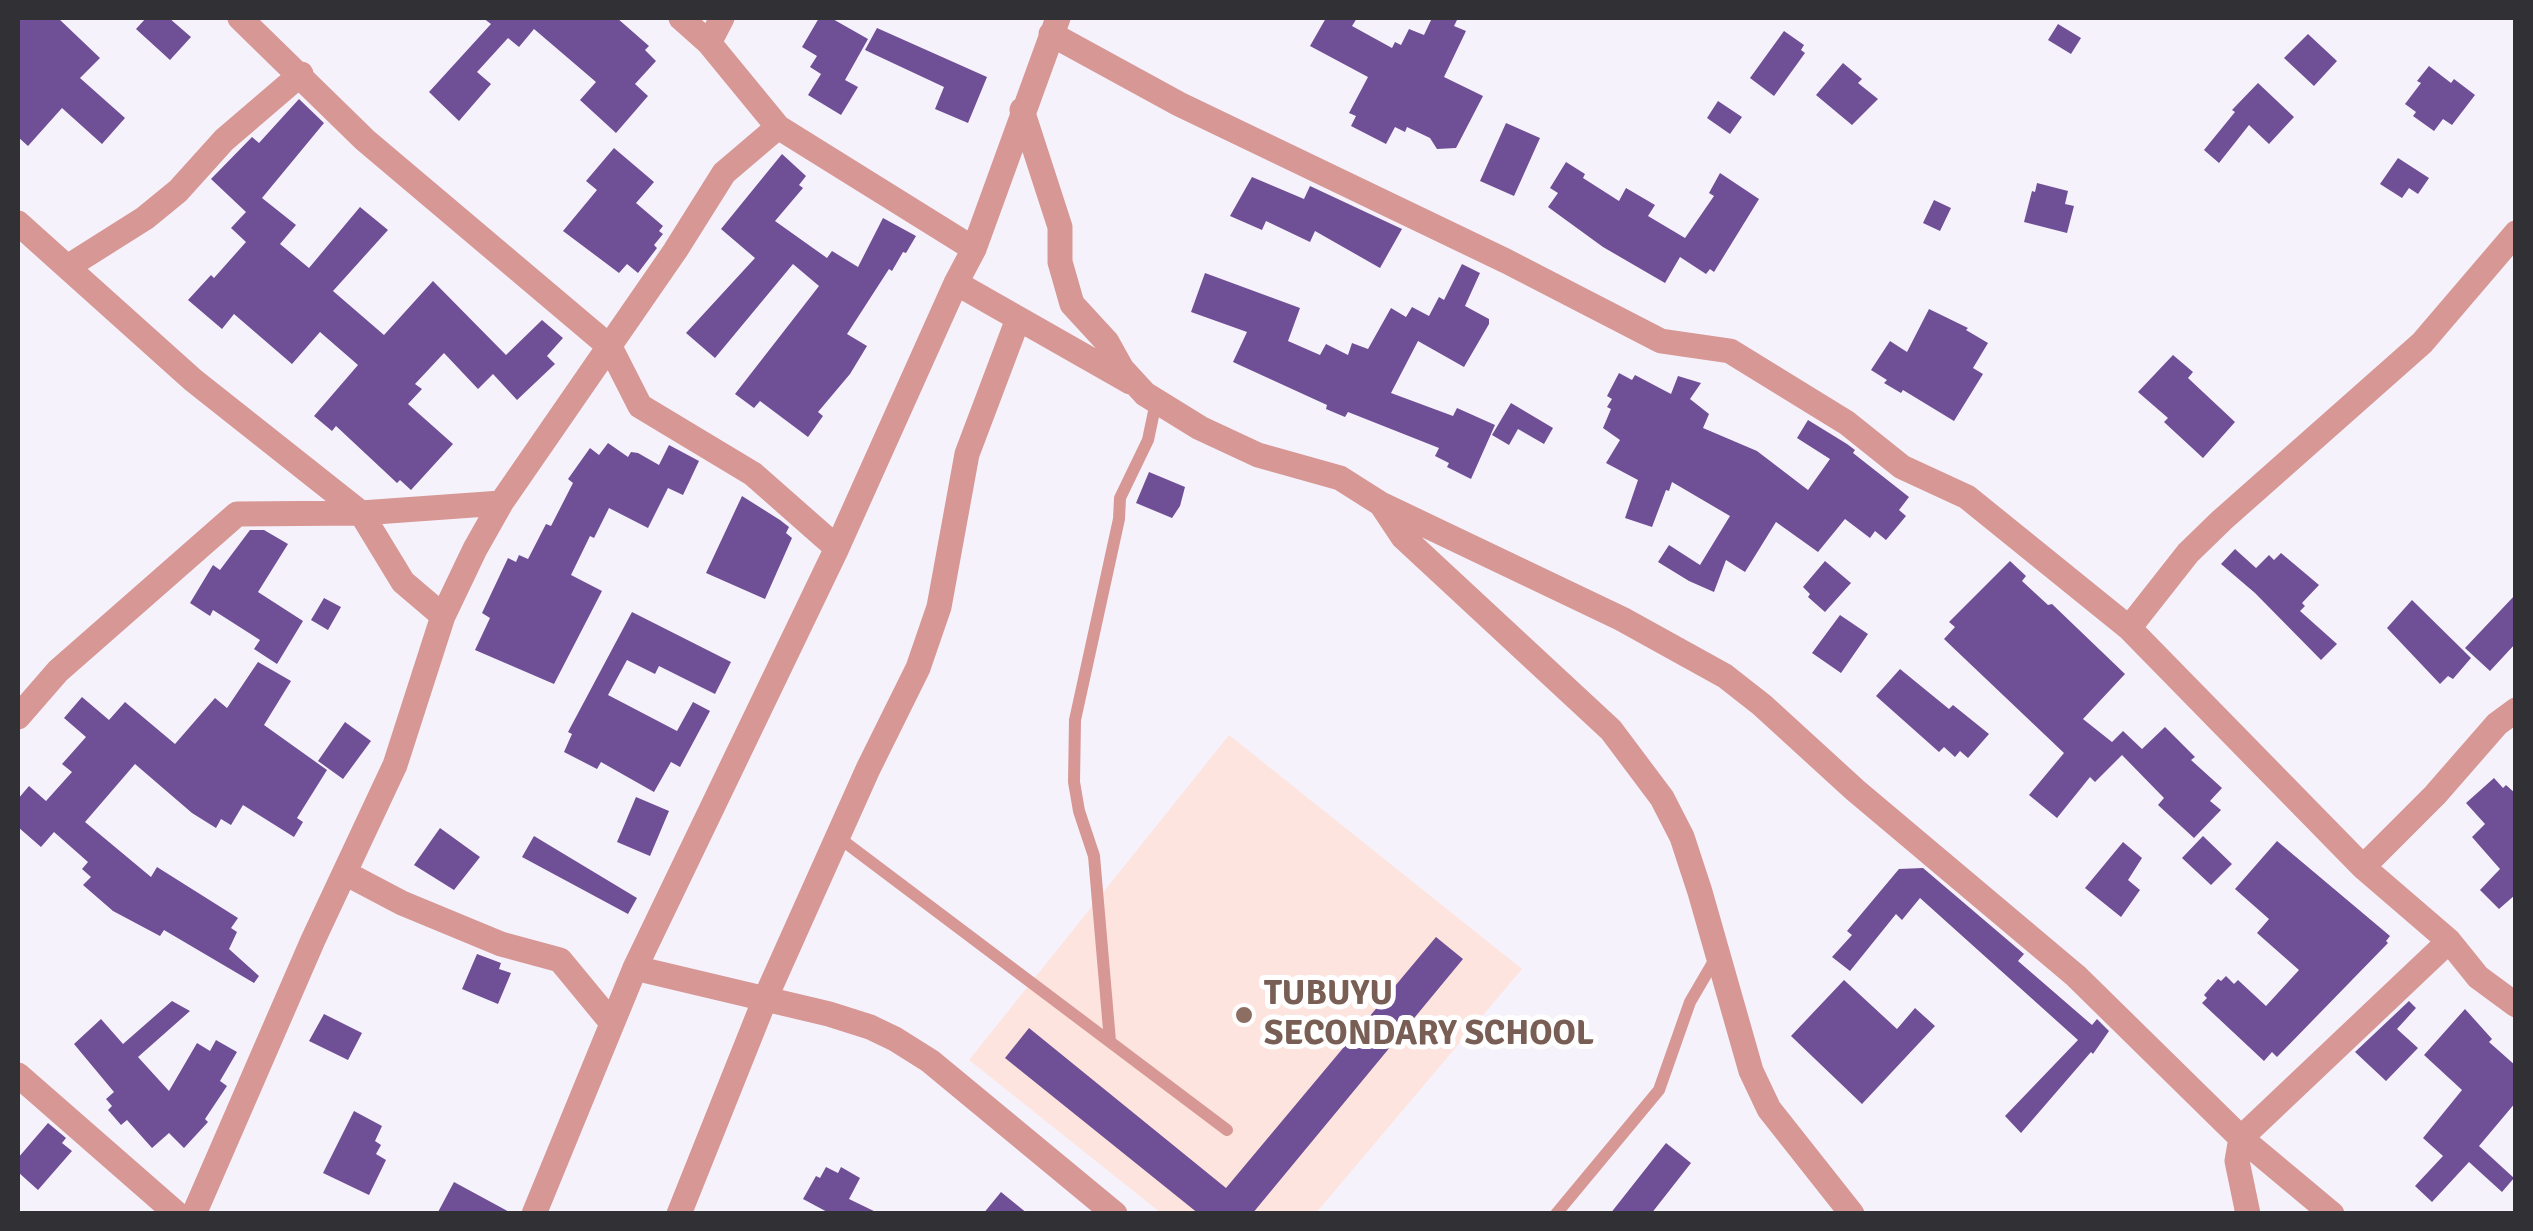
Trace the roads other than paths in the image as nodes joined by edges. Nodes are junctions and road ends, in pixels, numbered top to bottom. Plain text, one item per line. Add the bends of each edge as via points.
1 (240, 18) edge
2 (681, 18) edge
3 (722, 18) edge
4 (1055, 26) edge
5 (709, 42) junction
6 (300, 74) junction
7 (1022, 110) junction
8 (778, 126) junction
9 (18, 224) edge
10 (2516, 233) edge
11 (974, 249) junction
12 (69, 266) junction
13 (956, 283) junction
14 (1018, 318) junction
15 (610, 347) junction
16 (1134, 384) junction
17 (1156, 402) junction
18 (500, 502) junction
19 (1381, 504) junction
20 (362, 513) junction
21 (837, 548) junction
22 (443, 616) junction
23 (2129, 628) junction
24 (2516, 710) edge
25 (18, 717) edge
26 (838, 837) junction
27 (2363, 867) junction
28 (345, 873) junction
29 (2449, 940) junction
30 (1719, 952) junction
31 (635, 968) junction
32 (765, 1000) junction
33 (2516, 1005) edge
34 (612, 1023) junction
35 (1110, 1041) junction
36 (18, 1075) edge
37 (1228, 1130) dead end
38 (2242, 1138) junction
39 (177, 1214) edge
40 (194, 1214) edge
41 (534, 1214) edge
42 (679, 1214) edge
43 (1115, 1214) edge
44 (1556, 1214) edge
45 (1852, 1214) edge
46 (2248, 1214) edge
47 (2332, 1214) edge

1 - 6 street
2 - 5 street
3 - 5 street
4 - 7 street
4 - 23 street via 1179,104 1660,340 1730,351 1847,423 1902,467 1968,497
5 - 8 street
6 - 12 street via 178,191
6 - 15 street via 364,140
7 - 11 street
7 - 16 street via 1060,227 1060,262 1072,304
8 - 11 street
8 - 15 street via 724,172
9 - 12 street
10 - 23 street via 2422,343 2188,553
11 - 13 street
12 - 20 street via 193,380
13 - 14 street
13 - 21 street
14 - 16 street
14 - 26 street via 966,454 939,607 918,668
15 - 18 street
15 - 21 street via 640,406 752,474
16 - 17 street
17 - 19 street via 1258,455 1340,478
17 - 35 lane via 1148,440 1120,498 1074,720 1074,782 1094,856
18 - 20 street
18 - 22 street
19 - 30 street via 1403,536 1611,730 1642,771 1682,837
19 - 38 street via 1725,676 2076,976
20 - 22 street via 403,582
20 - 25 street via 237,514 58,671
21 - 31 street
22 - 28 street via 395,765
23 - 27 street
24 - 27 street
26 - 32 street
26 - 35 lane
27 - 29 street
28 - 34 street via 501,944 560,960
28 - 40 street
29 - 33 street via 2478,977
29 - 38 street
30 - 44 lane via 1690,1002 1658,1090
30 - 45 street via 1751,1070 1769,1109
31 - 32 street
31 - 34 street
32 - 42 street
32 - 43 street via 895,1038
34 - 41 street
35 - 37 lane
36 - 39 street
38 - 46 street via 2237,1160
38 - 47 street

